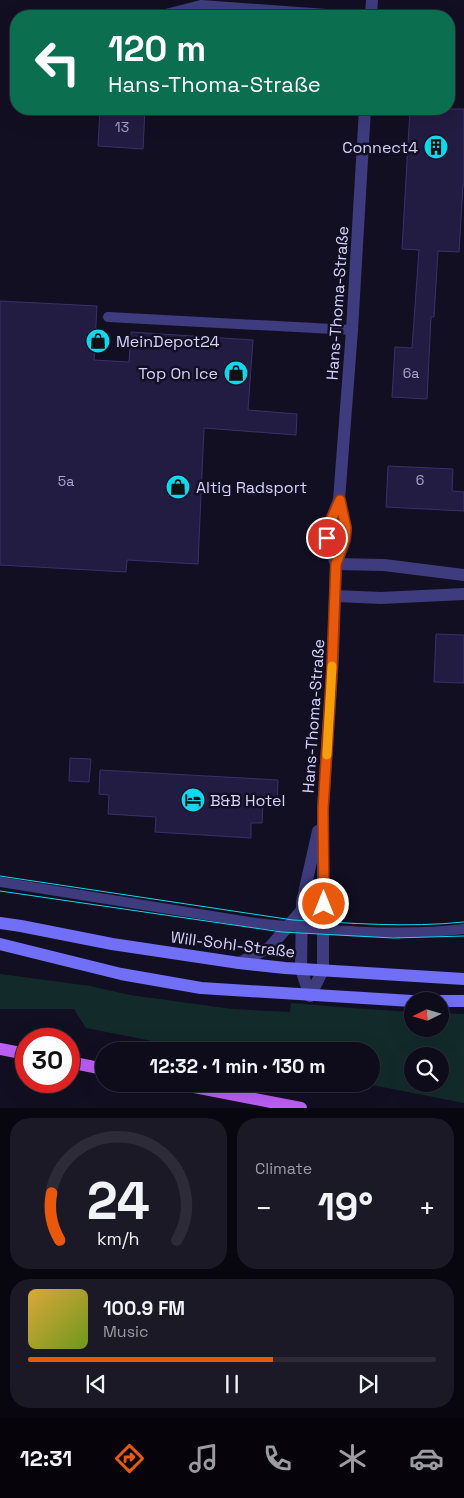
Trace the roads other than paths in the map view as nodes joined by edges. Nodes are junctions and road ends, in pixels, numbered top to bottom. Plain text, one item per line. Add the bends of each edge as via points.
1 (185, 10) edge
2 (257, 10) edge
3 (365, 115) edge
4 (108, 317) dead end
5 (352, 330) junction
6 (340, 500) junction
7 (336, 564) junction
8 (464, 575) edge
9 (464, 594) edge
10 (336, 596) junction
11 (323, 809) junction
12 (0, 882) edge
13 (302, 910) junction
14 (0, 915) edge
15 (0, 923) edge
16 (21, 926) junction
17 (287, 926) junction
18 (301, 927) junction
19 (324, 929) junction
20 (464, 929) edge
21 (0, 945) edge
22 (239, 963) junction
23 (301, 969) junction
24 (323, 970) junction
25 (464, 980) edge
26 (310, 996) junction
27 (404, 1001) edge
28 (449, 1001) edge
29 (464, 1001) edge
30 (0, 1048) edge
31 (15, 1051) edge
32 (80, 1064) edge
33 (95, 1067) edge
34 (219, 1092) edge
35 (301, 1108) edge

1 - 2 street via 201,6
3 - 5 street, Hans-Thoma-Straße
4 - 5 lane
5 - 6 street, Hans-Thoma-Straße
6 - 7 street, Hans-Thoma-Straße via 346,528
6 - 7 street, Hans-Thoma-Straße via 327,533
7 - 8 street via 384,565
7 - 10 street, Hans-Thoma-Straße
9 - 10 street via 381,598
10 - 11 street, Hans-Thoma-Straße
11 - 13 street, Hans-Thoma-Straße
11 - 19 street, Hans-Thoma-Straße
12 - 17 lane
13 - 17 street
13 - 18 street, Hans-Thoma-Straße
14 - 16 main road
15 - 16 main road, Will-Sohl-Straße
16 - 22 main road, Will-Sohl-Straße via 112,944
17 - 18 lane
17 - 22 street via 270,947
18 - 19 lane
18 - 23 street, Hans-Thoma-Straße
19 - 20 lane via 393,932
19 - 24 street, Hans-Thoma-Straße
21 - 26 main road via 120,974 201,988
22 - 23 main road, Will-Sohl-Straße
23 - 24 main road, Will-Sohl-Straße
23 - 26 street, Hans-Thoma-Straße
24 - 25 main road, Will-Sohl-Straße
24 - 26 street, Hans-Thoma-Straße
26 - 27 main road
28 - 29 main road
30 - 31 main road
32 - 33 main road
34 - 35 main road

